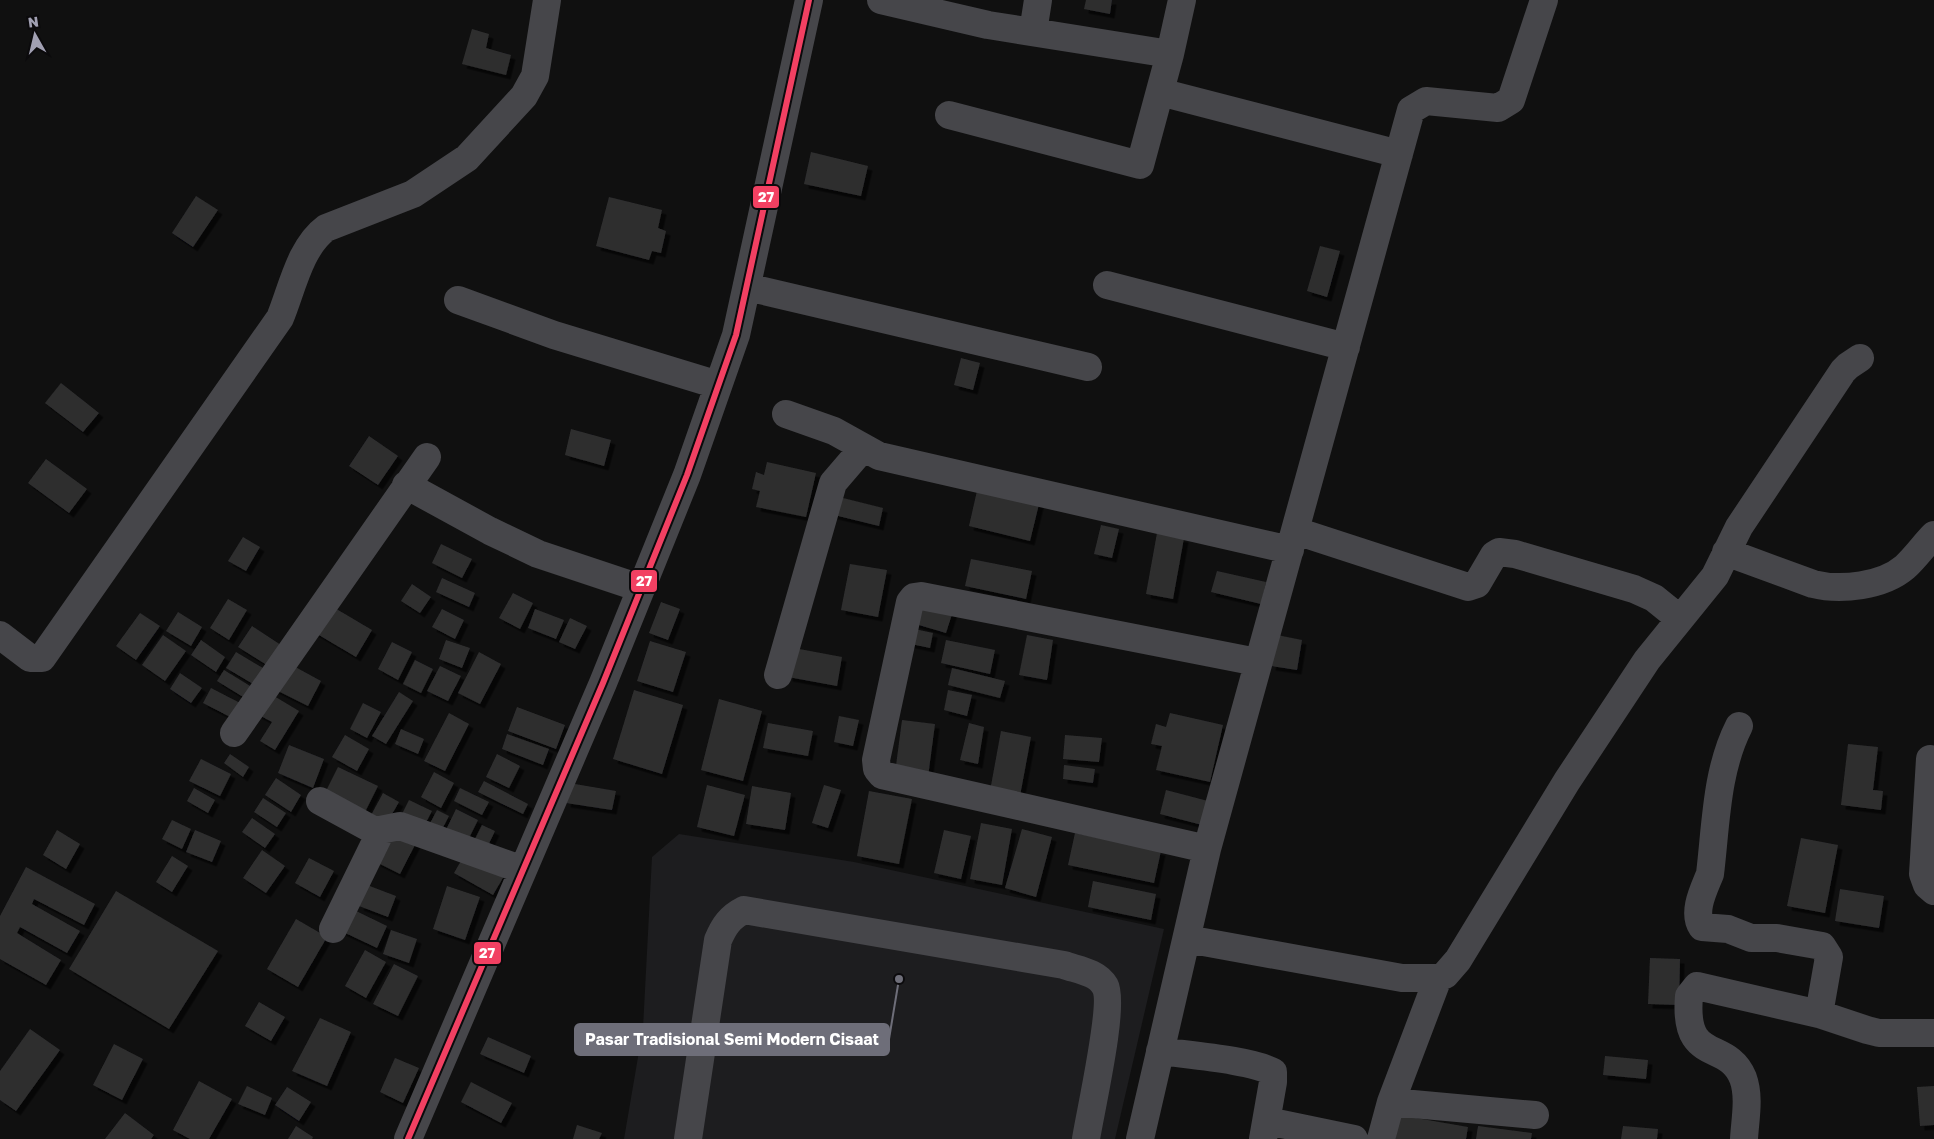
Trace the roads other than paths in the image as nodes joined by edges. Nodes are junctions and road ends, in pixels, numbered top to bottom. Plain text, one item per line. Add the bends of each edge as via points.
1 (547, 0) edge
2 (809, 0) edge
3 (881, 0) edge
4 (1038, 0) edge
5 (1182, 0) edge
6 (1544, 0) edge
7 (1034, 32) junction
8 (1170, 54) junction
9 (1160, 92) junction
10 (949, 115) dead end
11 (1399, 154) junction
12 (1107, 286) dead end
13 (747, 287) junction
14 (458, 300) dead end
15 (1346, 347) junction
16 (1860, 358) dead end
17 (1088, 367) dead end
18 (718, 385) junction
19 (786, 414) dead end
20 (863, 448) junction
21 (427, 457) dead end
22 (406, 485) junction
23 (1934, 535) edge
24 (1293, 540) junction
25 (1726, 552) junction
26 (640, 588) junction
27 (1680, 619) junction
28 (0, 635) edge
29 (1258, 662) junction
30 (778, 675) dead end
31 (1739, 726) dead end
32 (234, 734) dead end
33 (1930, 758) dead end
34 (320, 801) dead end
35 (381, 831) junction
36 (1207, 850) junction
37 (523, 870) junction
38 (1934, 891) edge
39 (334, 929) dead end
40 (1186, 939) junction
41 (1438, 978) junction
42 (1820, 1014) junction
43 (1934, 1033) edge
44 (1160, 1051) junction
45 (1391, 1102) junction
46 (1535, 1114) dead end
47 (1265, 1130) edge
48 (408, 1139) edge
49 (688, 1139) edge
50 (1086, 1139) edge
51 (1140, 1139) edge
52 (1354, 1139) edge
53 (1381, 1139) edge
54 (1744, 1139) edge

1 - 28 street via 535,76 524,96 467,158 412,194 326,228 316,235 280,318 42,658 30,658
2 - 13 street
3 - 7 street via 969,21
4 - 7 street
5 - 8 street
6 - 11 street via 1511,100 1498,108 1420,103 1411,110
7 - 8 street
8 - 9 street
9 - 10 street via 1140,165
9 - 11 street
11 - 15 street
12 - 15 street
13 - 17 street
13 - 18 street via 736,335
14 - 18 street via 554,335
15 - 24 street
16 - 25 street via 1843,371
18 - 26 street via 687,475
19 - 20 street via 834,431
20 - 24 street via 879,456
20 - 30 street via 833,483
21 - 22 street
22 - 26 street via 538,554
22 - 32 street
23 - 25 street via 1905,567 1892,576 1826,588
24 - 27 street via 1468,587 1477,584 1494,556 1504,552 1514,554 1634,589 1654,598
24 - 29 street
25 - 27 street via 1715,576
26 - 37 street
27 - 41 street via 1647,660 1567,781 1458,960 1445,976
29 - 36 street
29 - 36 street via 920,596 910,602 876,760 882,775
31 - 42 street via 1722,772 1710,874 1703,889 1699,924 1728,929 1751,938 1777,938 1822,946 1829,957
33 - 38 street via 1923,874 1926,885
34 - 35 street via 375,831
35 - 37 street via 400,826
35 - 39 street
36 - 40 street
37 - 48 street
40 - 41 street via 1402,978
40 - 44 street
41 - 45 street
42 - 43 street via 1879,1032
42 - 54 street via 1703,986 1692,990 1688,1018 1693,1036 1704,1047 1724,1056 1743,1077 1747,1093
44 - 47 street via 1248,1064 1273,1072
44 - 51 street
45 - 46 street
45 - 53 street
47 - 52 street
49 - 50 street via 718,940 732,916 744,910 1064,965 1094,975 1107,990 1106,1018

